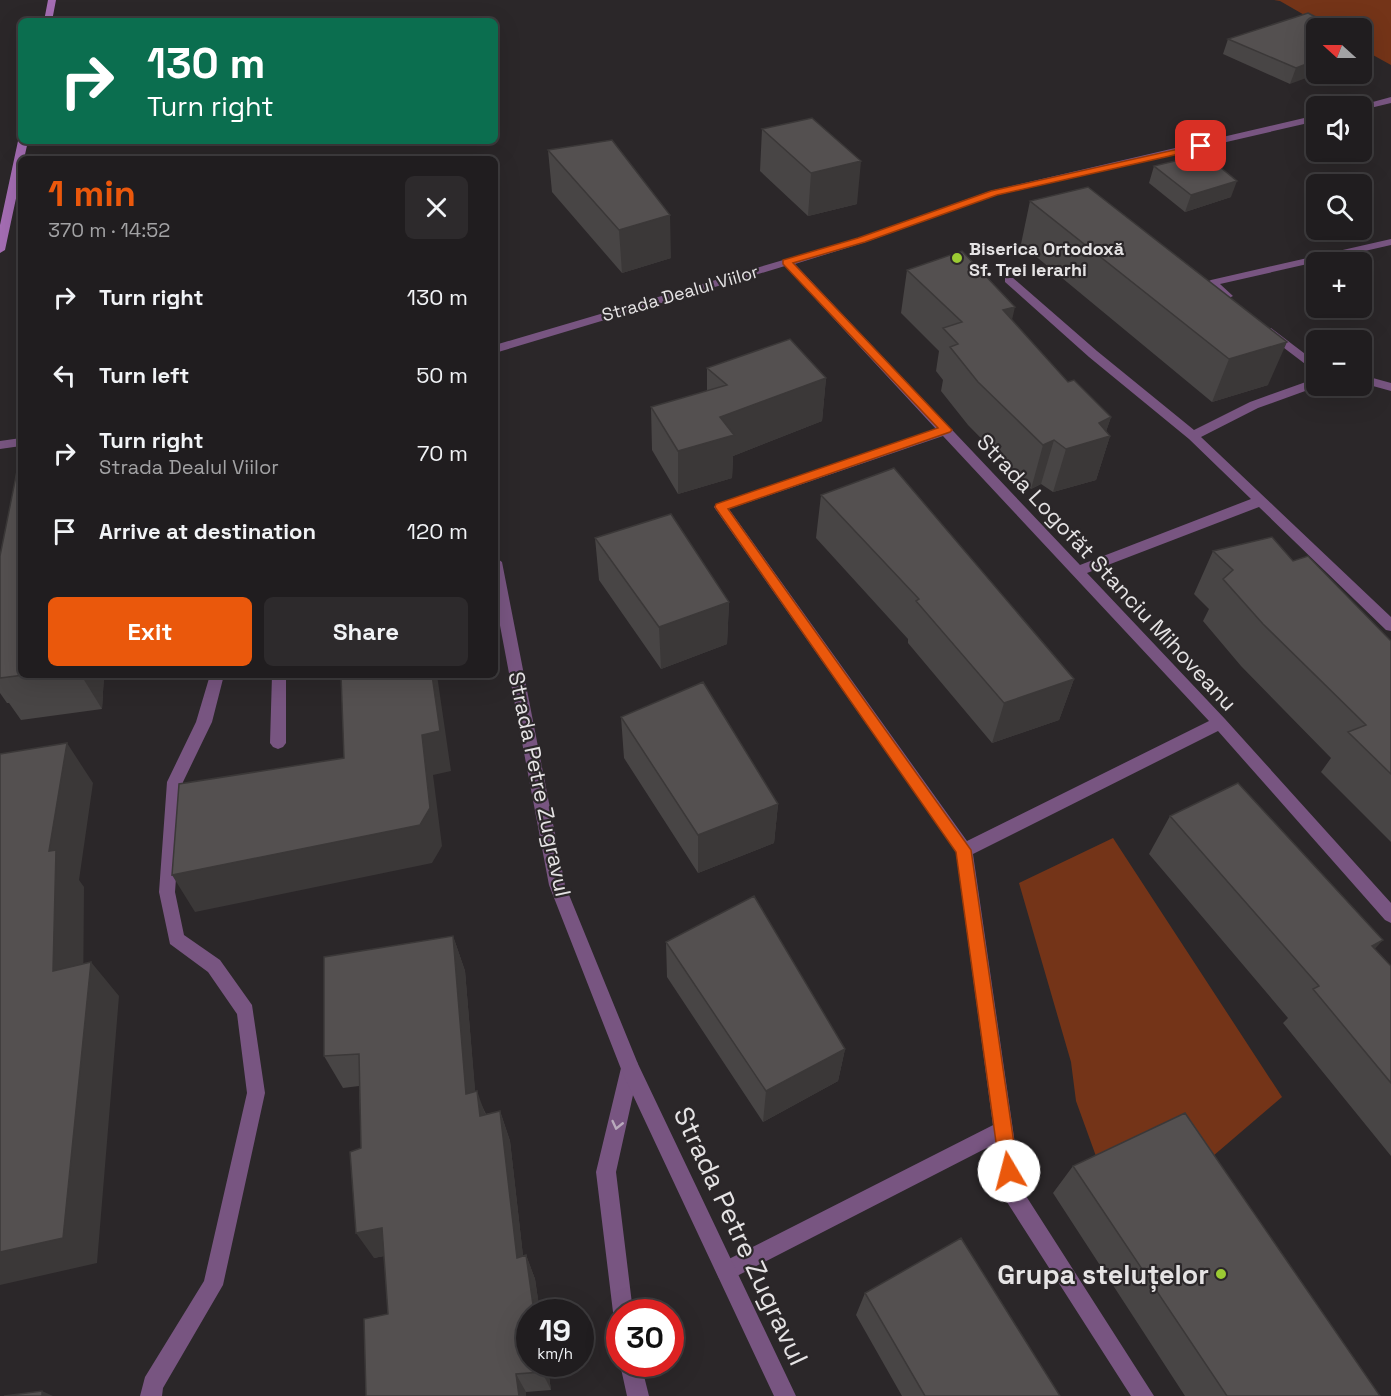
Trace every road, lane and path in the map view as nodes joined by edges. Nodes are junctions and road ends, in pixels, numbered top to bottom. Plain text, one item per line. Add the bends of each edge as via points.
1 (52, 0) edge
2 (49, 18) edge
3 (1391, 100) edge
4 (1372, 105) edge
5 (1306, 121) edge
6 (18, 165) edge
7 (1391, 242) edge
8 (0, 250) edge
9 (787, 262) junction
10 (1009, 280) dead end
11 (1238, 305) edge
12 (1264, 326) edge
13 (498, 348) edge
14 (1306, 360) edge
15 (1372, 382) edge
16 (1306, 386) edge
17 (1391, 387) edge
18 (946, 430) junction
19 (1193, 436) junction
20 (18, 442) edge
21 (0, 445) edge
22 (1260, 501) junction
23 (1078, 571) junction
24 (498, 578) edge
25 (1391, 626) edge
26 (216, 678) edge
27 (279, 678) edge
28 (1220, 723) junction
29 (278, 743) dead end
30 (964, 850) junction
31 (1391, 915) edge
32 (630, 1068) junction
33 (1003, 1129) junction
34 (726, 1271) junction
35 (621, 1299) edge
36 (634, 1377) edge
37 (151, 1396) edge
38 (638, 1396) edge
39 (785, 1396) edge
40 (1143, 1396) edge

1 - 2 main road
3 - 4 street
5 - 9 street, Strada Dealul Viilor via 994,193
6 - 8 main road
7 - 11 street via 1211,283
9 - 13 street, Strada Dealul Viilor
9 - 18 street, Strada Logofăt Stanciu Mihoveanu
10 - 19 street
12 - 14 street
15 - 17 street
16 - 19 street via 1254,405
18 - 23 street, Strada Logofăt Stanciu Mihoveanu
18 - 30 street via 721,507
19 - 22 street
20 - 21 street
22 - 23 street
22 - 25 street
23 - 28 street, Strada Logofăt Stanciu Mihoveanu
24 - 32 street, Strada Petre Zugravul via 557,885
26 - 37 street via 204,722 175,782 167,892 176,939 214,966 246,1011 256,1093 213,1285 153,1385
27 - 29 street
28 - 30 street
28 - 31 street, Strada Logofăt Stanciu Mihoveanu
30 - 33 street
32 - 34 street, Strada Petre Zugravul
32 -> 35 street via 606,1172
33 - 34 street
33 - 40 street via 1012,1192
34 - 39 street, Strada Petre Zugravul
36 - 38 street

